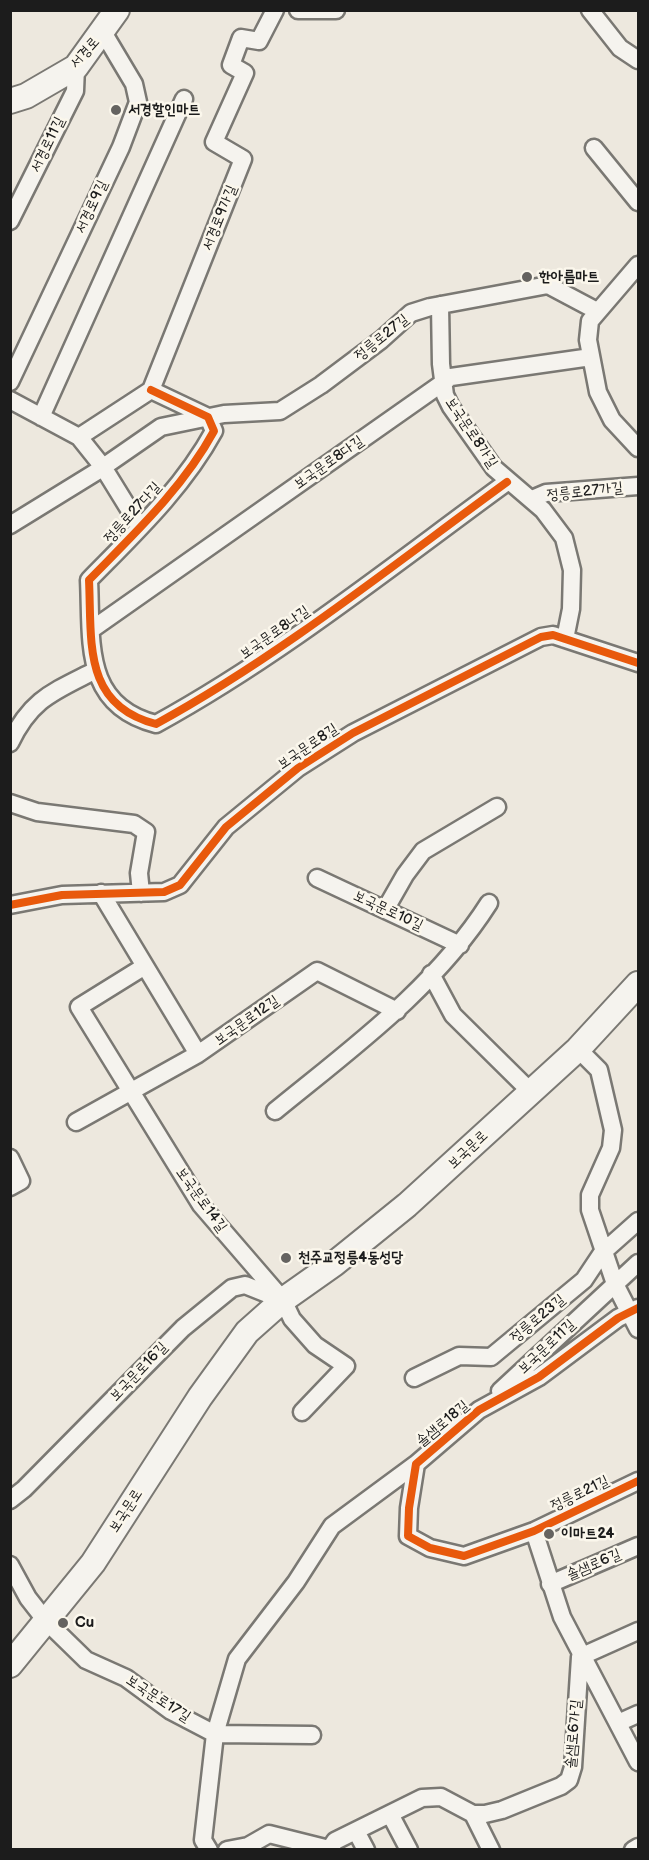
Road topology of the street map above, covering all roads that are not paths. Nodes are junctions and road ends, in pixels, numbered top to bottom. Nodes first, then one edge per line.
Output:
1 (117, 10) edge
2 (275, 10) edge
3 (297, 10) edge
4 (336, 10) edge
5 (590, 10) edge
6 (103, 32) junction
7 (639, 60) edge
8 (76, 66) junction
9 (184, 99) dead end
10 (10, 101) edge
11 (594, 148) dead end
12 (639, 202) edge
13 (10, 221) edge
14 (639, 265) edge
15 (440, 305) junction
16 (597, 311) junction
17 (591, 357) junction
18 (10, 382) edge
19 (443, 383) junction
20 (150, 390) junction
21 (10, 400) edge
22 (41, 417) junction
23 (208, 417) junction
24 (79, 437) junction
25 (639, 448) edge
26 (103, 467) junction
27 (507, 482) junction
28 (639, 486) edge
29 (532, 499) junction
30 (10, 525) edge
31 (140, 527) junction
32 (91, 630) junction
33 (565, 639) junction
34 (639, 663) edge
35 (94, 671) junction
36 (10, 743) edge
37 (10, 803) edge
38 (497, 807) dead end
39 (316, 878) dead end
40 (101, 893) junction
41 (141, 893) junction
42 (489, 903) dead end
43 (10, 904) edge
44 (385, 910) junction
45 (460, 945) junction
46 (145, 966) junction
47 (431, 974) junction
48 (639, 984) edge
49 (397, 1011) junction
50 (578, 1049) junction
51 (198, 1054) junction
52 (130, 1092) junction
53 (531, 1092) junction
54 (275, 1111) dead end
55 (76, 1122) dead end
56 (10, 1158) edge
57 (10, 1187) edge
58 (639, 1221) edge
59 (602, 1253) junction
60 (639, 1263) edge
61 (615, 1284) junction
62 (283, 1300) junction
63 (634, 1309) edge
64 (639, 1329) edge
65 (414, 1378) dead end
66 (479, 1410) junction
67 (302, 1412) dead end
68 (416, 1464) junction
69 (639, 1480) edge
70 (10, 1500) edge
71 (534, 1531) junction
72 (639, 1546) edge
73 (10, 1564) edge
74 (550, 1584) junction
75 (46, 1621) junction
76 (639, 1631) edge
77 (580, 1657) junction
78 (10, 1665) edge
79 (639, 1714) edge
80 (618, 1723) junction
81 (213, 1732) junction
82 (312, 1735) dead end
83 (639, 1762) edge
84 (390, 1814) junction
85 (473, 1814) junction
86 (356, 1831) junction
87 (639, 1847) edge
88 (208, 1850) edge
89 (227, 1850) edge
90 (329, 1850) edge
91 (366, 1850) edge
92 (409, 1850) edge
93 (491, 1850) edge
94 (633, 1850) edge

1 - 6 main road, 서경로
2 - 20 street, 서경로9가길
3 - 4 street
5 - 7 street
6 - 8 main road, 서경로
6 - 18 street, 서경로9길
8 - 10 main road, 서경로
8 - 13 street, 서경로11길
9 - 22 street
11 - 12 street
14 - 16 street
15 - 16 street, 정릉로27길
15 - 19 street, 보국문로8가길
15 - 23 street, 정릉로27길
16 - 17 street
17 - 19 street, 보국문로8다길
17 - 25 street
19 - 27 street, 보국문로8가길
19 - 32 street, 보국문로8다길
20 - 23 street, 정릉로27길
20 - 24 street
21 - 22 street
22 - 24 street
23 - 26 street, 정릉로27길
23 - 31 street, 정릉로27다길
24 - 26 street
26 - 30 street, 정릉로27길
26 - 31 street
27 - 29 street, 보국문로8가길
27 - 35 street, 보국문로8나길
28 - 29 street, 정릉로27가길
29 - 33 street, 보국문로8가길
31 - 32 street, 정릉로27다길
32 - 35 street, 보국문로8나길
33 - 34 street, 보국문로8길
33 - 41 street, 보국문로8길
35 - 36 street
37 - 41 street
38 - 44 street
39 - 44 street, 보국문로10길
40 - 41 street, 보국문로8길
40 - 43 street, 보국문로8길
40 - 46 street, 보국문로12길
42 - 45 street
44 - 45 street, 보국문로10길
45 - 47 street
46 - 51 street, 보국문로12길
46 - 52 street, 보국문로14길
47 - 49 street
47 - 53 street
48 - 50 main road, 보국문로
49 - 51 street, 보국문로12길
49 - 54 street
50 - 53 main road, 보국문로
50 - 59 street
51 - 52 street
52 - 55 street
52 - 62 street, 보국문로14길
53 - 62 main road, 보국문로
56 - 57 street
58 - 59 street, 정릉로23길
59 - 61 street
59 - 65 street, 정릉로23길
60 - 61 street
61 - 63 street
61 - 66 street, 보국문로11길
62 - 67 street
62 - 70 street, 보국문로16길
62 - 75 main road, 보국문로
63 - 64 street
63 - 66 street, 솔샘로18길
66 - 68 street, 솔샘로18길
68 - 71 street, 솔샘로18길
68 - 81 street, 솔샘로18길
69 - 71 street, 정릉로21길
71 - 74 street, 솔샘로6길
72 - 74 street, 솔샘로6길
73 - 75 street, 보국문로17길
74 - 77 street, 솔샘로6길
75 - 78 main road, 보국문로
75 - 81 street, 보국문로17길
76 - 77 street
77 - 80 street, 솔샘로6길
77 - 85 street, 솔샘로6가길
79 - 80 street
80 - 83 street, 솔샘로6길
81 - 82 street, 보국문로17길
81 - 88 street
84 - 85 street
84 - 86 street
84 - 92 street
85 - 93 street
86 - 90 street
86 - 91 street
87 - 94 street
89 - 90 street

